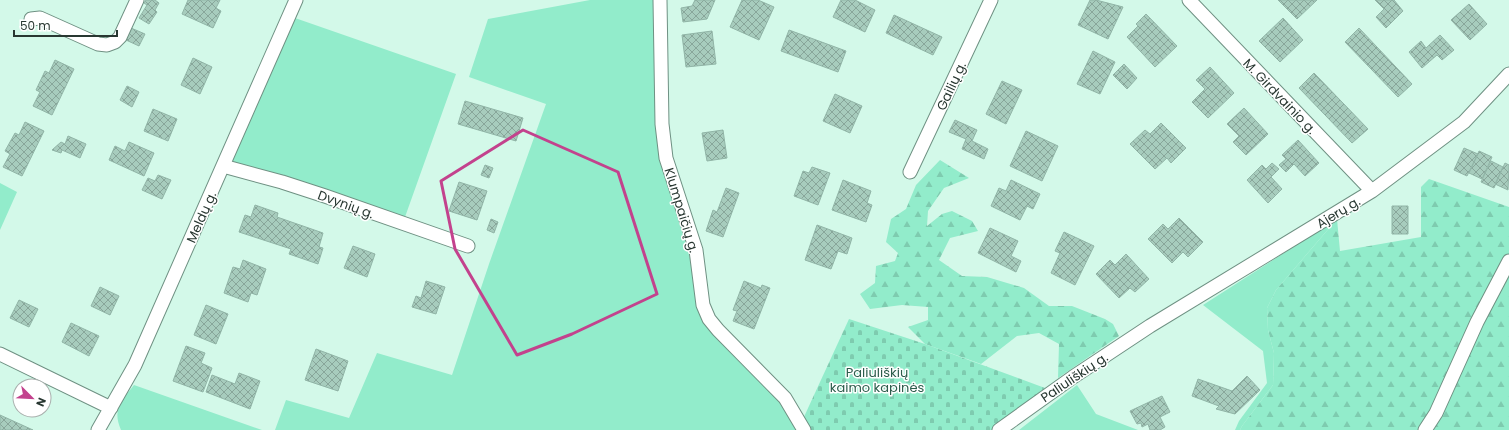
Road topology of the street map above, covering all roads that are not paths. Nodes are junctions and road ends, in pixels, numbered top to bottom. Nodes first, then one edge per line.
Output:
1 (137, 0) edge
2 (296, 0) edge
3 (660, 0) edge
4 (991, 0) edge
5 (1189, 0) edge
6 (31, 20) dead end
7 (1509, 74) edge
8 (223, 166) junction
9 (910, 172) dead end
10 (1372, 191) junction
11 (468, 246) dead end
12 (1509, 261) edge
13 (1150, 326) joint
14 (0, 354) edge
15 (111, 408) junction
16 (102, 428) edge
17 (804, 430) edge
18 (999, 430) edge
19 (1425, 430) edge

1 - 6 street
2 - 8 street, Meldų g.
3 - 17 street, Klumpaičių g.
4 - 9 street, Gailių g.
5 - 10 street, M. Girdvainio g.
7 - 10 street, Ajerų g.
8 - 11 street, Dvynių g.
8 - 15 street, Meldų g.
10 - 13 street, Ajerų g.
12 - 19 street
13 - 18 street, Paliuliškių g.
14 - 15 street
15 - 16 street, Meldų g.

